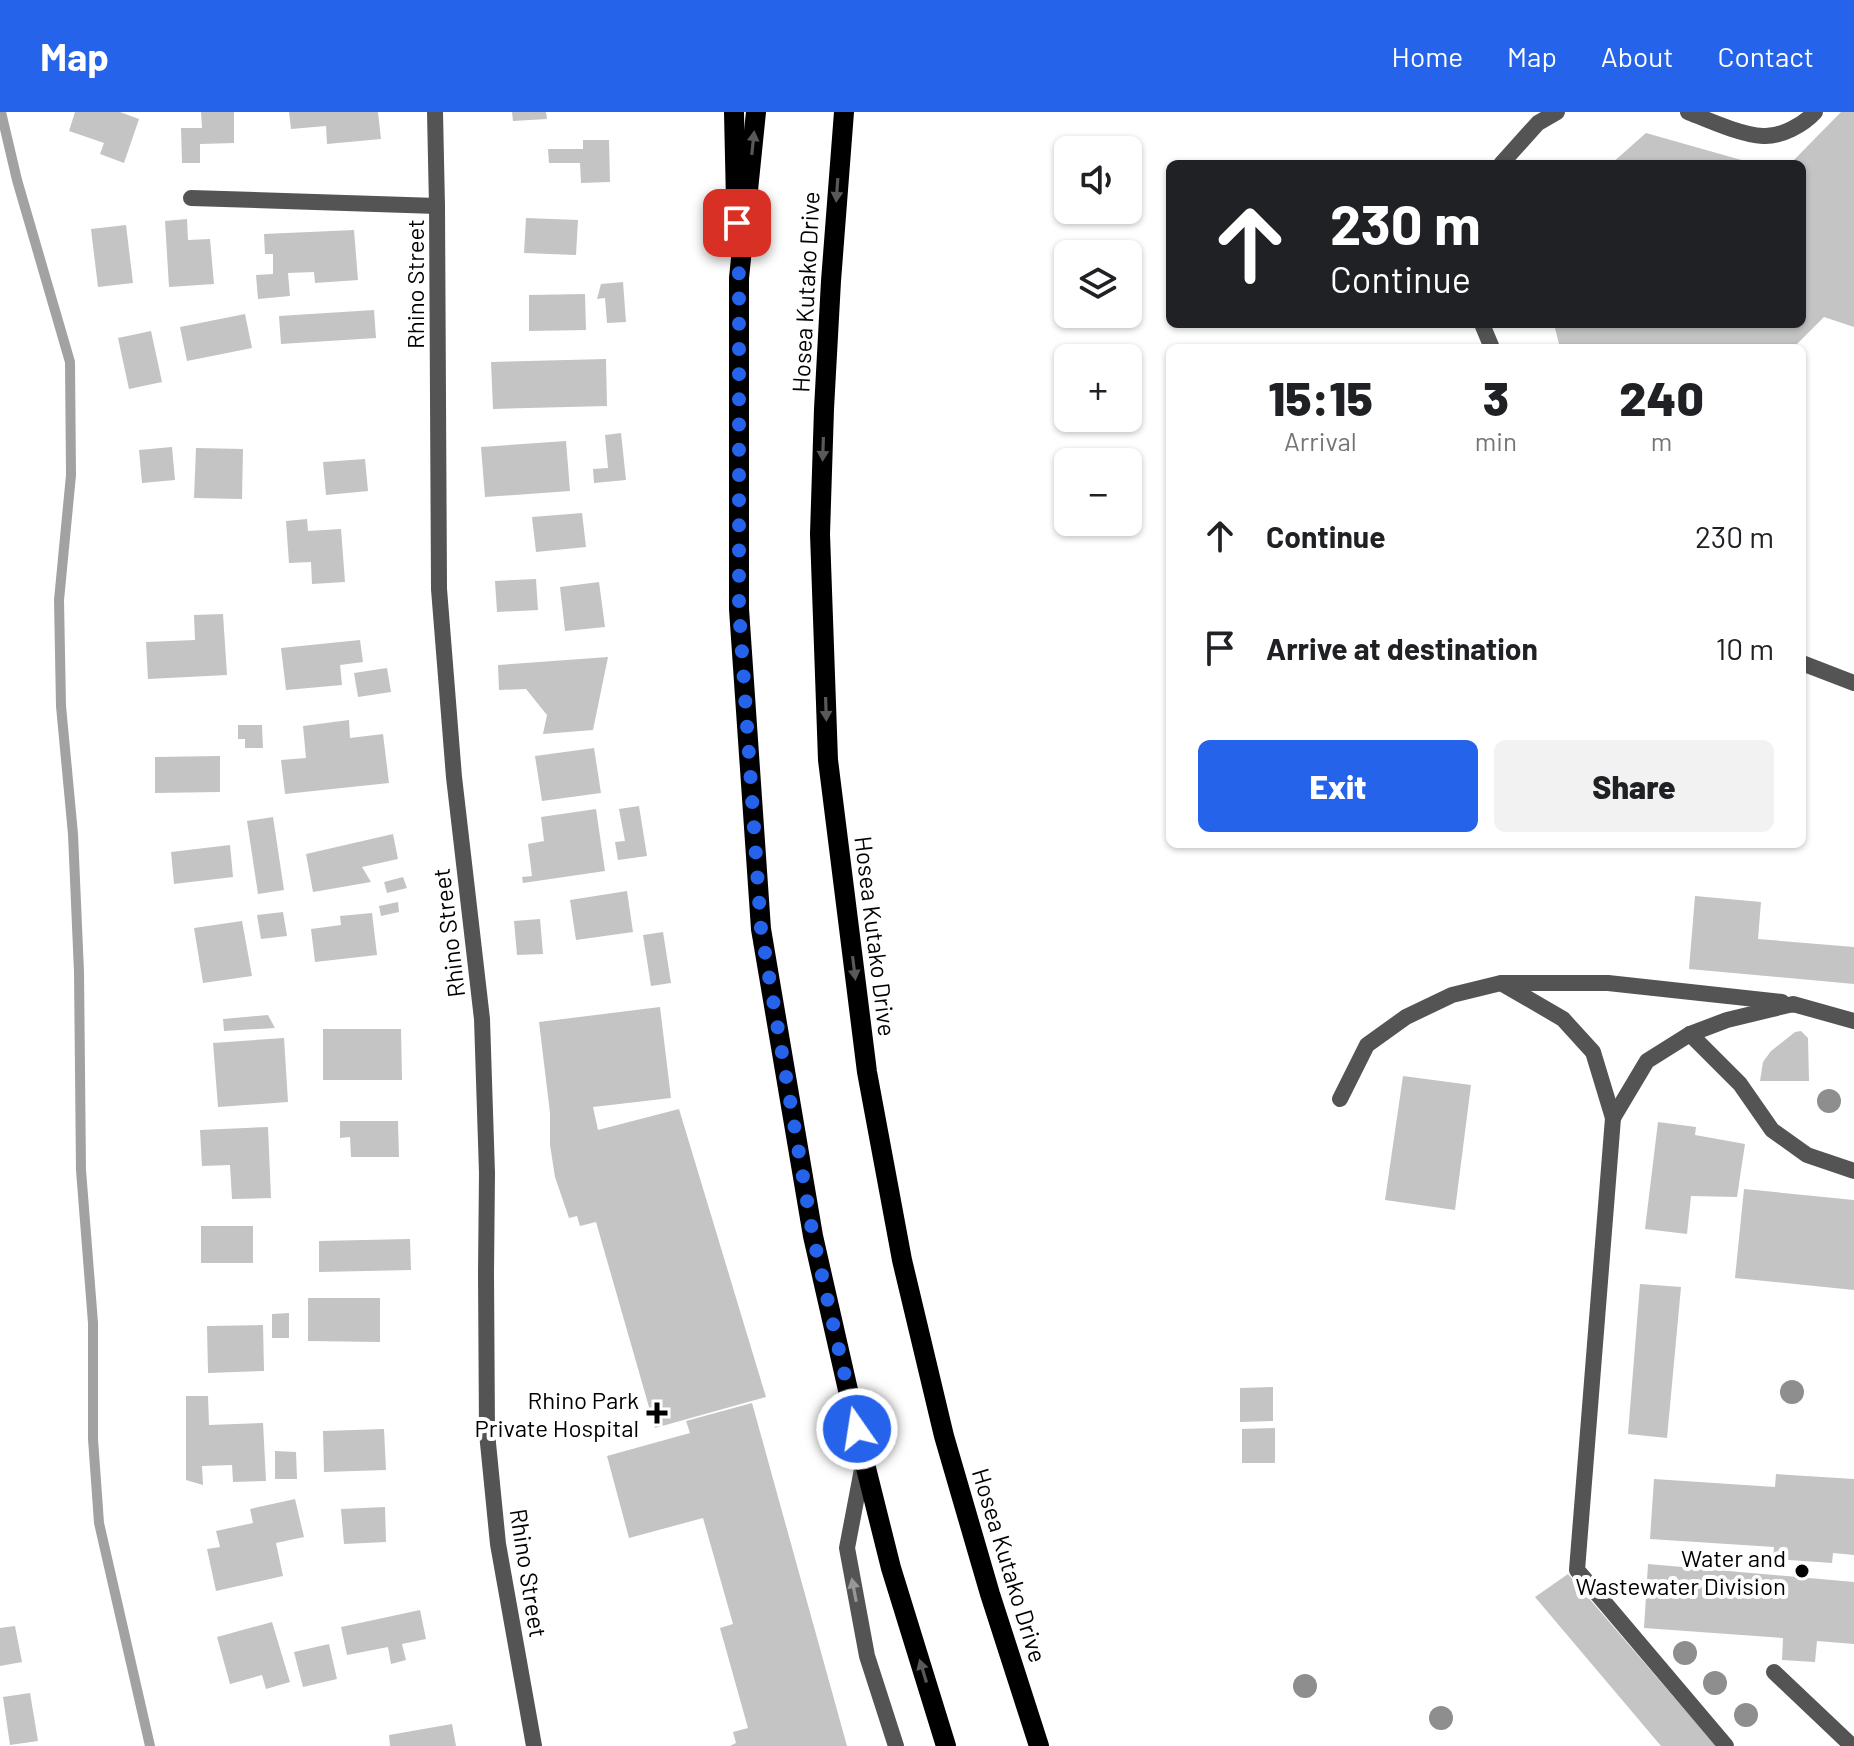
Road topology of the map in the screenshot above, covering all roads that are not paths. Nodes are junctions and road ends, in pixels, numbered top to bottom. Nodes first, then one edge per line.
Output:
1 (435, 112) edge
2 (734, 112) edge
3 (756, 112) edge
4 (844, 112) edge
5 (1557, 112) edge
6 (1688, 112) edge
7 (1815, 112) edge
8 (1505, 160) edge
9 (191, 198) dead end
10 (437, 206) junction
11 (739, 278) junction
12 (1806, 665) edge
13 (1854, 683) edge
14 (1501, 983) junction
15 (1793, 1004) junction
16 (1854, 1021) edge
17 (1690, 1034) junction
18 (1340, 1099) dead end
19 (1613, 1118) junction
20 (1854, 1171) edge
21 (864, 1459) junction
22 (1774, 1672) dead end
23 (534, 1746) edge
24 (896, 1746) edge
25 (946, 1746) edge
26 (1039, 1746) edge
27 (1726, 1746) edge
28 (1852, 1746) edge

1 - 10 street, Rhino Street
2 - 11 main road
11 -> 3 main road
4 -> 26 main road, Hosea Kutako Drive
5 - 8 street
6 - 7 street
9 - 10 street
10 - 23 street, Rhino Street
11 - 21 main road
12 - 13 street
14 - 15 street
14 - 18 street
14 - 19 street
15 - 16 street
15 - 17 street
17 - 19 street
17 - 20 street
19 - 27 street
24 -> 21 street
25 -> 21 main road
22 - 28 street

